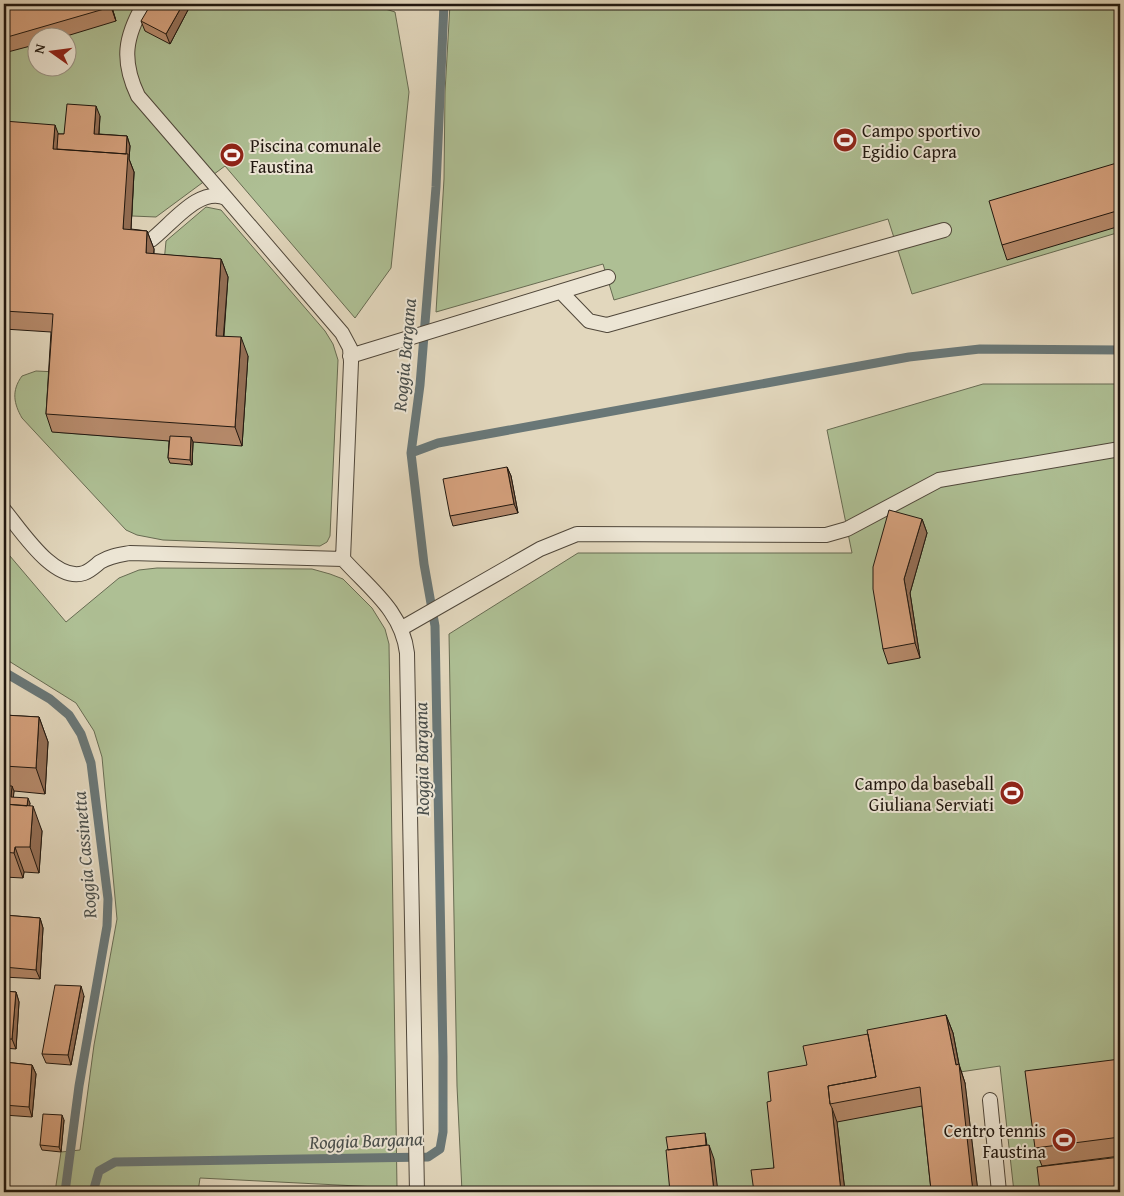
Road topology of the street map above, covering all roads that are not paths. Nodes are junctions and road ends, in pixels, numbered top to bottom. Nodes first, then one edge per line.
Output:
1 (144, 4) edge
2 (226, 198) junction
3 (944, 230) dead end
4 (151, 240) dead end
5 (608, 278) dead end
6 (560, 292) junction
7 (350, 356) junction
8 (1120, 449) edge
9 (4, 510) edge
10 (343, 559) junction
11 (402, 628) junction
12 (990, 1100) dead end
13 (417, 1192) edge
14 (999, 1192) edge

1 - 2 lane
2 - 4 lane
2 - 7 lane
3 - 6 lane
5 - 6 lane
6 - 7 lane
7 - 10 lane
8 - 11 lane
9 - 10 lane
10 - 11 lane
11 - 13 lane
12 - 14 lane

